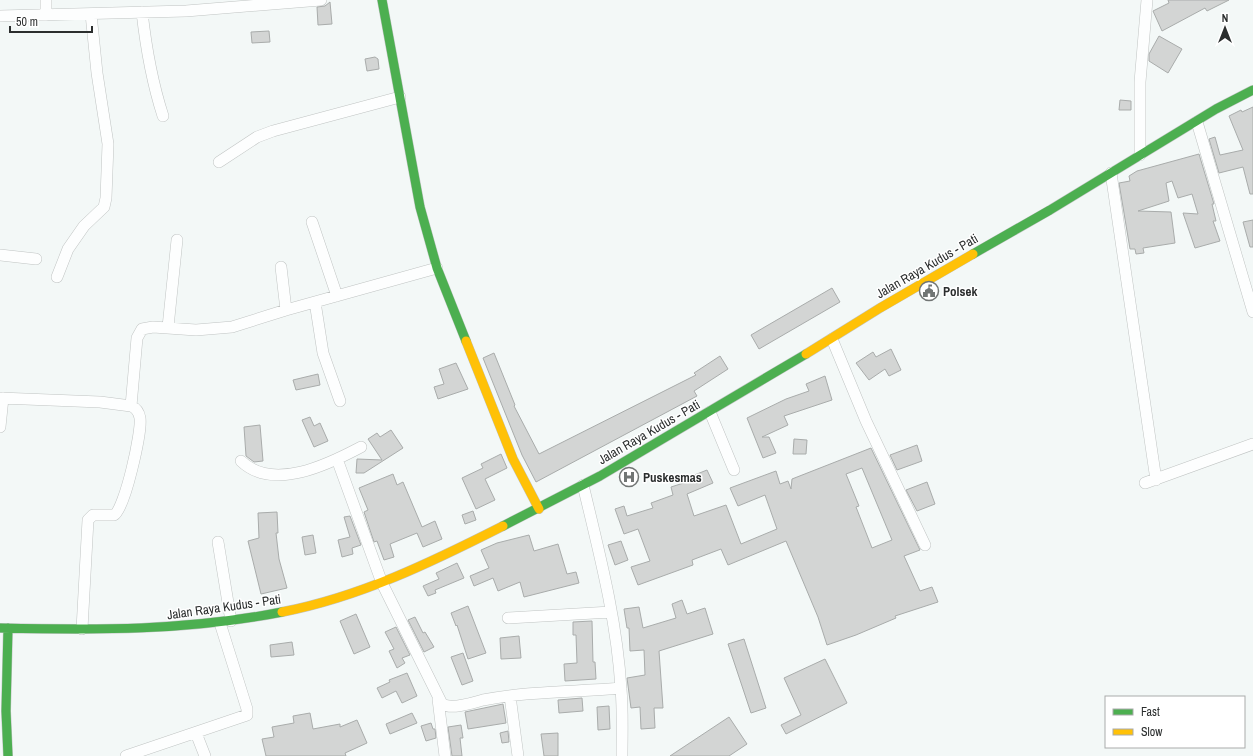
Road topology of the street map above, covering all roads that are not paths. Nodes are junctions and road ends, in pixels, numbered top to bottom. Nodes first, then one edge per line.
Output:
1 (46, 0) edge
2 (321, 0) edge
3 (382, 0) edge
4 (1147, 0) edge
5 (142, 12) junction
6 (91, 14) junction
7 (46, 15) junction
8 (0, 16) edge
9 (1253, 90) edge
10 (400, 97) junction
11 (163, 116) dead end
12 (1197, 122) junction
13 (1140, 155) junction
14 (219, 162) dead end
15 (1110, 173) junction
16 (312, 222) dead end
17 (177, 240) dead end
18 (0, 255) edge
19 (36, 259) dead end
20 (281, 266) dead end
21 (437, 268) junction
22 (57, 277) dead end
23 (337, 296) junction
24 (315, 302) junction
25 (286, 310) junction
26 (1253, 312) edge
27 (168, 327) junction
28 (832, 338) junction
29 (2, 398) edge
30 (340, 400) dead end
31 (131, 406) junction
32 (710, 412) junction
33 (0, 427) edge
34 (1253, 444) edge
35 (361, 447) dead end
36 (337, 460) junction
37 (242, 461) dead end
38 (734, 470) dead end
39 (1156, 480) junction
40 (1145, 483) dead end
41 (583, 485) junction
42 (539, 509) junction
43 (218, 542) dead end
44 (925, 545) dead end
45 (382, 583) junction
46 (611, 612) junction
47 (508, 618) dead end
48 (225, 622) junction
49 (4, 628) edge
50 (82, 629) junction
51 (621, 688) junction
52 (510, 696) junction
53 (438, 699) junction
54 (196, 733) junction
55 (8, 756) edge
56 (126, 756) edge
57 (205, 756) edge
58 (446, 756) edge
59 (518, 756) edge
60 (622, 756) edge

1 - 7 street
2 - 5 street
3 - 10 main road
4 - 13 street
5 - 6 street
5 - 11 street
6 - 7 street
6 - 22 street
7 - 8 street
9 - 12 main road, Jalan Raya Kudus - Pati
10 - 14 street
10 - 21 main road
12 - 13 main road, Jalan Raya Kudus - Pati
12 - 26 street
13 - 15 main road, Jalan Raya Kudus - Pati
15 - 28 main road, Jalan Raya Kudus - Pati
15 - 39 street
16 - 23 street
17 - 27 street
18 - 19 street
20 - 25 street
21 - 23 street
21 - 42 main road
23 - 24 street
24 - 25 street
24 - 30 street
25 - 27 street
27 - 31 street
28 - 32 main road, Jalan Raya Kudus - Pati
28 - 44 street
29 - 31 street
29 - 33 street
31 - 50 street
32 - 38 street
32 - 41 main road, Jalan Raya Kudus - Pati
34 - 39 street
35 - 36 street
36 - 37 street
36 - 45 street
39 - 40 street
41 - 42 main road, Jalan Raya Kudus - Pati
41 - 46 street
42 - 45 main road, Jalan Raya Kudus - Pati
43 - 48 street
45 - 48 main road, Jalan Raya Kudus - Pati
45 - 53 street
46 - 47 street
46 - 51 street
48 - 50 main road, Jalan Raya Kudus - Pati
48 - 54 street
49 - 50 main road, Jalan Raya Kudus - Pati
49 - 55 main road
51 - 52 street
51 - 60 street
52 - 53 street
52 - 59 street
53 - 58 street
54 - 56 street
54 - 57 street

